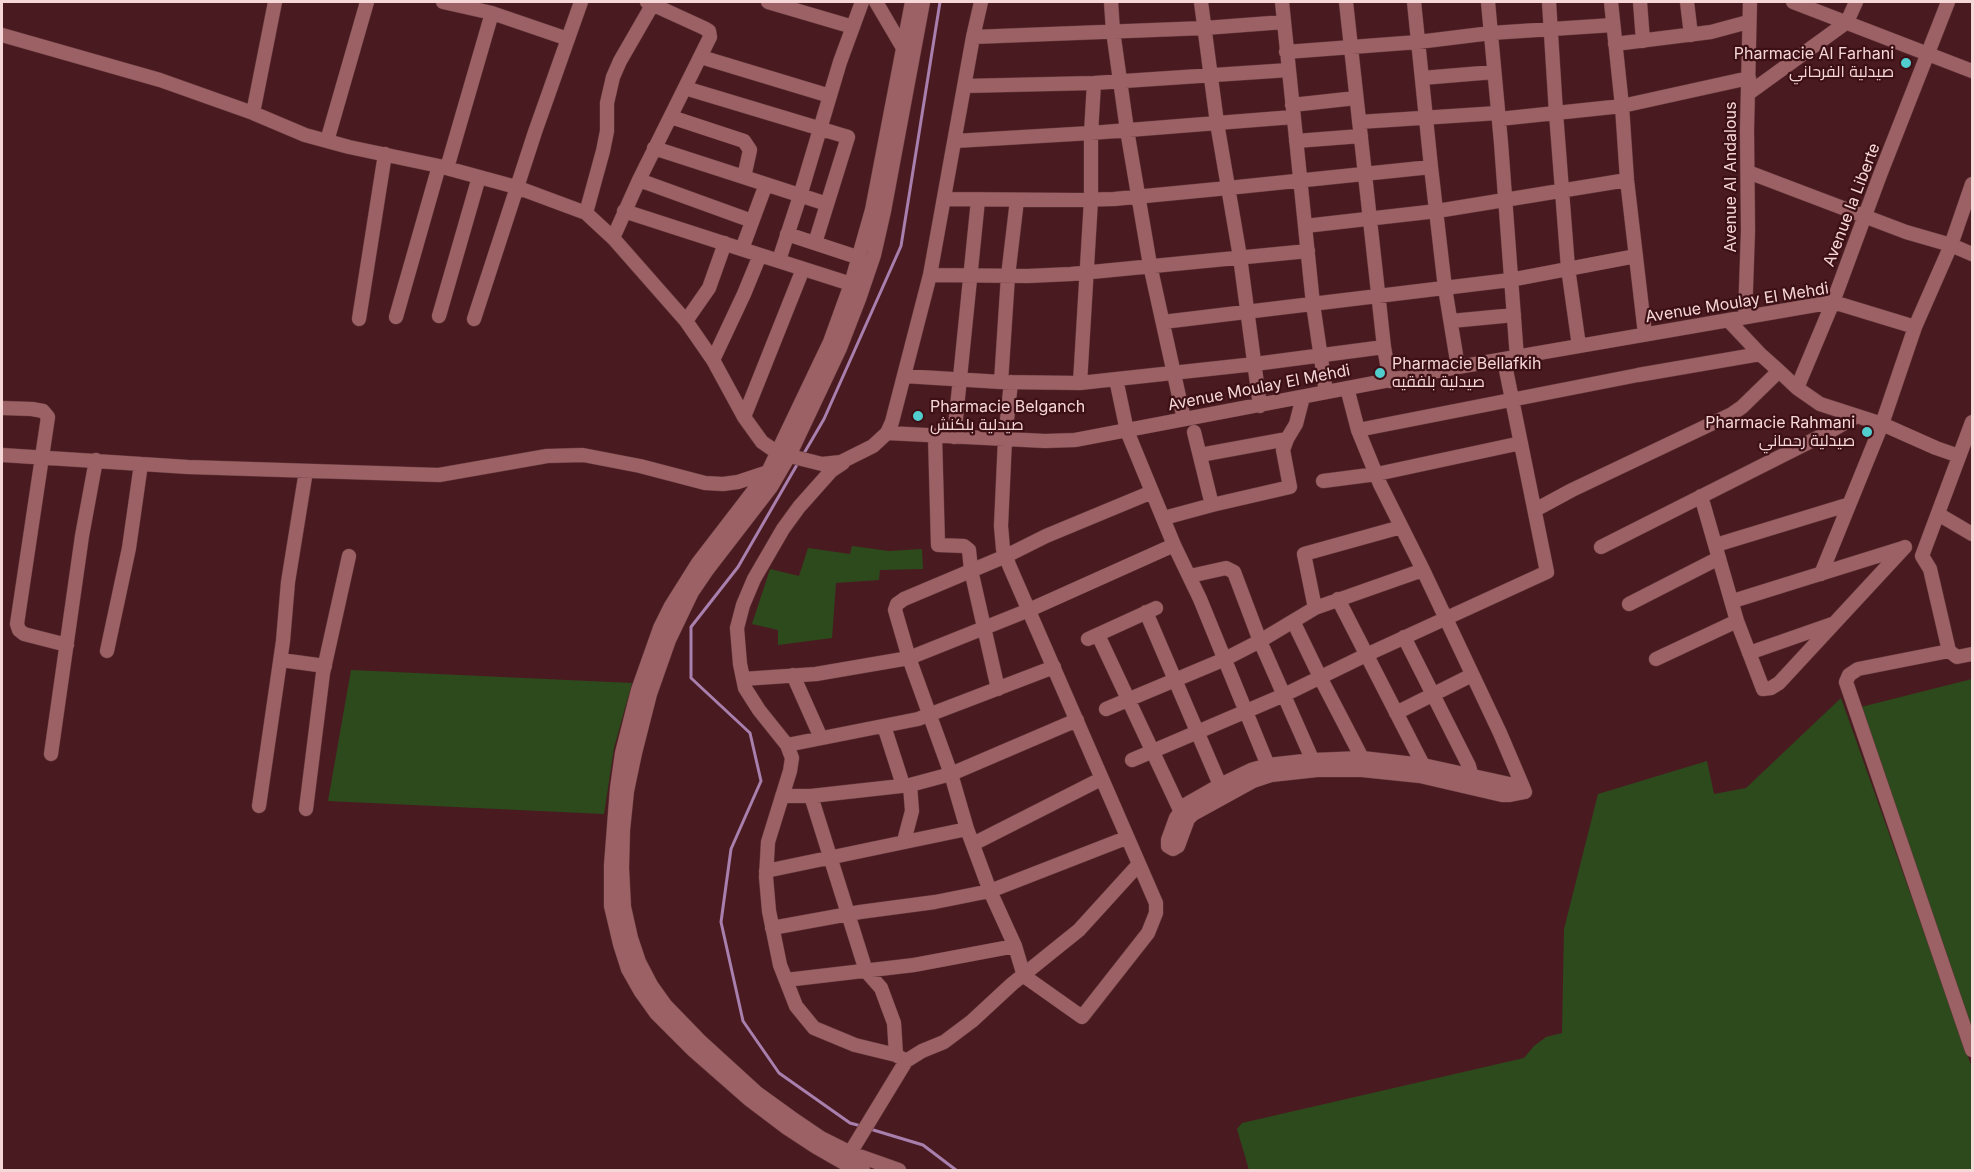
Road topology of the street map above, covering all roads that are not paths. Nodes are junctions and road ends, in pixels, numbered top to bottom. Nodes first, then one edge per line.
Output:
1 (276, 2) edge
2 (366, 2) edge
3 (443, 2) edge
4 (581, 2) edge
5 (651, 2) edge
6 (768, 2) edge
7 (862, 2) edge
8 (876, 2) edge
9 (912, 2) edge
10 (923, 2) edge
11 (981, 2) edge
12 (1111, 2) edge
13 (1201, 2) edge
14 (1282, 2) edge
15 (1346, 2) edge
16 (1414, 2) edge
17 (1488, 2) edge
18 (1550, 2) edge
19 (1611, 2) edge
20 (1640, 2) edge
21 (1687, 2) edge
22 (1750, 2) edge
23 (1793, 2) edge
24 (1856, 2) edge
25 (1948, 2) edge
26 (492, 13) junction
27 (1284, 22) junction
28 (1748, 22) junction
29 (1847, 22) junction
30 (1613, 25) junction
31 (853, 27) junction
32 (1205, 28) junction
33 (1551, 28) junction
34 (1113, 31) junction
35 (1491, 33) junction
36 (2, 35) edge
37 (1691, 35) junction
38 (973, 37) junction
39 (568, 39) junction
40 (1643, 41) junction
41 (1418, 42) junction
42 (1615, 44) junction
43 (1351, 47) junction
44 (903, 48) junction
45 (1286, 52) junction
46 (1928, 53) junction
47 (701, 57) junction
48 (1289, 70) junction
49 (1972, 71) edge
50 (1494, 72) junction
51 (1210, 75) junction
52 (1422, 78) junction
53 (1749, 78) junction
54 (1120, 81) junction
55 (1094, 82) junction
56 (964, 86) junction
57 (685, 88) junction
58 (1749, 93) junction
59 (830, 96) junction
60 (1356, 98) junction
61 (1622, 106) junction
62 (1293, 111) junction
63 (254, 113) junction
64 (1556, 113) junction
65 (1499, 116) junction
66 (671, 117) junction
67 (1425, 118) junction
68 (1217, 123) junction
69 (1360, 129) junction
70 (820, 130) junction
71 (1127, 130) junction
72 (1091, 133) junction
73 (327, 141) junction
74 (955, 141) junction
75 (1296, 141) junction
76 (654, 148) junction
77 (385, 154) junction
78 (1431, 166) junction
79 (443, 167) junction
80 (1748, 172) junction
81 (1365, 174) junction
82 (480, 177) junction
83 (744, 177) junction
84 (639, 180) junction
85 (1627, 180) junction
86 (1300, 181) junction
87 (766, 184) junction
88 (1972, 184) edge
89 (516, 187) junction
90 (1228, 188) junction
91 (1562, 191) junction
92 (800, 196) junction
93 (1139, 196) junction
94 (945, 199) junction
95 (1505, 199) junction
96 (978, 200) junction
97 (1017, 200) junction
98 (1091, 200) junction
99 (827, 204) junction
100 (624, 211) junction
101 (1437, 211) junction
102 (586, 213) junction
103 (1865, 215) junction
104 (1371, 218) junction
105 (753, 220) junction
106 (1305, 226) junction
107 (787, 234) junction
108 (613, 238) junction
109 (725, 243) junction
110 (815, 243) junction
111 (1951, 245) junction
112 (742, 249) junction
113 (1308, 251) junction
114 (760, 255) junction
115 (1972, 255) edge
116 (1636, 256) junction
117 (1240, 257) junction
118 (860, 258) junction
119 (779, 260) junction
120 (1150, 265) junction
121 (1568, 268) junction
122 (803, 269) junction
123 (1086, 272) junction
124 (930, 275) junction
125 (969, 276) junction
126 (1008, 276) junction
127 (1510, 280) junction
128 (851, 284) junction
129 (1445, 288) junction
130 (1379, 297) junction
131 (1833, 302) junction
132 (1313, 304) junction
133 (1247, 311) junction
134 (1514, 315) junction
135 (439, 316) dead end
136 (396, 317) dead end
137 (1745, 317) junction
138 (359, 319) dead end
139 (474, 319) dead end
140 (1728, 320) junction
141 (686, 321) junction
142 (1451, 321) junction
143 (1163, 322) junction
144 (1915, 327) junction
145 (1645, 334) junction
146 (1579, 346) junction
147 (1384, 347) junction
148 (1760, 354) junction
149 (1320, 355) junction
150 (1510, 359) junction
151 (713, 360) junction
152 (1255, 364) junction
153 (1458, 368) junction
154 (1173, 372) junction
155 (1779, 372) junction
156 (904, 376) junction
157 (959, 379) junction
158 (1116, 379) junction
159 (1390, 381) junction
160 (1006, 382) junction
161 (1080, 383) junction
162 (1347, 388) junction
163 (1797, 388) junction
164 (1326, 392) junction
165 (1303, 397) junction
166 (1511, 400) junction
167 (1260, 406) junction
168 (2, 408) edge
169 (1857, 416) junction
170 (744, 417) junction
171 (1184, 419) junction
172 (1972, 422) edge
173 (1882, 424) junction
174 (1127, 430) junction
175 (1358, 430) junction
176 (1194, 432) dead end
177 (887, 433) junction
178 (935, 436) junction
179 (954, 437) junction
180 (1005, 439) junction
181 (1287, 439) junction
182 (1521, 443) junction
183 (2, 455) edge
184 (1200, 455) junction
185 (788, 456) junction
186 (1959, 456) junction
187 (44, 457) junction
188 (849, 458) junction
189 (96, 460) junction
190 (141, 464) junction
191 (306, 471) junction
192 (775, 471) junction
193 (1377, 474) junction
194 (1323, 481) dead end
195 (1152, 492) junction
196 (1701, 496) junction
197 (1212, 505) junction
198 (1847, 505) junction
199 (1534, 510) junction
200 (1938, 514) junction
201 (1164, 518) junction
202 (1401, 527) junction
203 (1972, 534) edge
204 (1174, 544) junction
205 (1926, 544) junction
206 (1601, 547) dead end
207 (1905, 547) junction
208 (1717, 552) junction
209 (349, 556) dead end
210 (1005, 556) junction
211 (971, 570) junction
212 (1423, 570) junction
213 (1821, 574) junction
214 (1190, 576) junction
215 (1338, 599) junction
216 (1733, 601) junction
217 (1629, 604) dead end
218 (1316, 608) junction
219 (1029, 610) junction
220 (1446, 619) junction
221 (1293, 621) junction
222 (1737, 621) junction
223 (1834, 623) junction
224 (983, 628) junction
225 (1404, 637) junction
226 (1260, 641) junction
227 (67, 645) junction
228 (107, 651) dead end
229 (1949, 651) junction
230 (1749, 653) junction
231 (1972, 654) edge
232 (1366, 655) junction
233 (909, 658) junction
234 (1225, 659) junction
235 (1656, 659) dead end
236 (281, 660) junction
237 (325, 666) junction
238 (1054, 667) junction
239 (793, 675) junction
240 (1472, 675) junction
241 (1320, 677) junction
242 (743, 679) junction
243 (1174, 680) junction
244 (998, 689) junction
245 (1284, 695) junction
246 (1433, 695) junction
247 (1128, 701) junction
248 (1106, 709) dead end
249 (1245, 712) junction
250 (1396, 713) junction
251 (929, 716) junction
252 (1077, 720) junction
253 (884, 726) junction
254 (1198, 732) junction
255 (821, 738) junction
256 (787, 745) junction
257 (1153, 751) junction
258 (51, 754) dead end
259 (1362, 758) junction
260 (1132, 760) dead end
261 (1315, 765) junction
262 (1423, 765) junction
263 (1270, 770) junction
264 (951, 774) junction
265 (1101, 779) junction
266 (1474, 783) junction
267 (907, 785) junction
268 (1220, 785) junction
269 (782, 796) junction
270 (811, 796) junction
271 (259, 806) dead end
272 (306, 809) dead end
273 (1180, 810) junction
274 (967, 829) junction
275 (1126, 838) junction
276 (904, 841) junction
277 (973, 844) junction
278 (831, 856) junction
279 (1139, 864) junction
280 (766, 871) junction
281 (990, 891) junction
282 (848, 914) junction
283 (772, 928) junction
284 (1015, 946) junction
285 (866, 971) junction
286 (1024, 976) junction
287 (786, 980) junction
288 (1972, 1050) edge
289 (901, 1058) junction
290 (845, 1162) edge
291 (863, 1170) edge
292 (899, 1170) edge

1 - 63 street
2 - 73 street
3 - 26 street
4 - 39 street
5 - 47 street
5 - 102 street
6 - 31 street
7 - 31 street
8 - 44 street
9 - 44 street
10 - 185 street
11 - 38 street
12 - 34 street
13 - 32 street
14 - 27 street
15 - 43 street
16 - 41 street
17 - 35 street
18 - 33 street
19 - 30 street
20 - 40 street
21 - 37 street
22 - 28 street, Avenue Al Andalous
23 - 29 street
24 - 29 street
25 - 46 street, Avenue la Liberte
26 - 39 street
26 - 79 street
27 - 32 street
27 - 45 street
28 - 37 street
28 - 53 street, Avenue Al Andalous
29 - 46 street
29 - 58 street
30 - 33 street
30 - 42 street
31 - 59 street
32 - 34 street
32 - 51 street
33 - 35 street
33 - 64 street
34 - 38 street
34 - 54 street
35 - 41 street
35 - 50 street
36 - 63 street
37 - 40 street
38 - 56 street
39 - 89 street
40 - 42 street
41 - 43 street
41 - 52 street
42 - 61 street
43 - 45 street
43 - 60 street
44 - 118 street
45 - 48 street
46 - 49 street
46 - 103 street, Avenue la Liberte
47 - 57 street
47 - 59 street
48 - 51 street
48 - 62 street
50 - 52 street
50 - 65 street
51 - 54 street
51 - 68 street
52 - 67 street
53 - 58 street, Avenue Al Andalous
53 - 61 street
54 - 55 street
54 - 71 street
55 - 56 street
55 - 72 street
56 - 74 street
57 - 66 street
57 - 70 street
58 - 80 street, Avenue Al Andalous
59 - 70 street
60 - 62 street
60 - 69 street
61 - 64 street
61 - 85 street
62 - 68 street
62 - 75 street
63 - 73 street
64 - 65 street
64 - 91 street
65 - 67 street
65 - 95 street
66 - 76 street
66 - 83 street
67 - 69 street
67 - 78 street
68 - 71 street
68 - 90 street
69 - 75 street
69 - 81 street
70 - 92 street
70 - 99 street
71 - 72 street
71 - 93 street
72 - 74 street
72 - 98 street
73 - 77 street
74 - 94 street
75 - 86 street
76 - 83 street
76 - 84 street
77 - 79 street
77 - 138 street
78 - 81 street
78 - 101 street
79 - 82 street
79 - 136 street
80 - 103 street
80 - 137 street, Avenue Al Andalous
81 - 86 street
81 - 104 street
82 - 89 street
82 - 135 street
83 - 87 street
84 - 100 street
84 - 105 street
85 - 91 street
85 - 116 street
86 - 90 street
86 - 106 street
87 - 92 street
87 - 105 street
88 - 111 street
89 - 102 street
89 - 139 street
90 - 93 street
90 - 117 street
91 - 95 street
91 - 121 street
92 - 99 street
92 - 107 street
93 - 98 street
93 - 120 street
94 - 96 street
94 - 124 street
95 - 101 street
95 - 127 street
96 - 97 street
96 - 125 street
97 - 98 street
97 - 126 street
98 - 123 street
99 - 110 street
100 - 108 street
100 - 109 street
101 - 104 street
101 - 129 street
102 - 108 street
103 - 111 street
103 - 131 street, Avenue la Liberte
104 - 106 street
104 - 130 street
105 - 112 street
106 - 113 street
107 - 110 street
107 - 119 street
108 - 141 street
109 - 112 street
109 - 141 street
110 - 118 street
111 - 115 street
111 - 144 street
112 - 114 street
113 - 117 street
113 - 132 street
114 - 119 street
114 - 151 street
116 - 121 street
116 - 145 street
117 - 120 street
117 - 133 street
118 - 128 street
119 - 122 street
120 - 123 street
120 - 143 street
121 - 127 street
121 - 146 street
122 - 128 street
122 - 170 street
123 - 126 street
123 - 161 street
124 - 125 street
124 - 156 street
125 - 126 street
125 - 157 street
126 - 160 street
127 - 129 street
127 - 134 street
128 - 185 street
129 - 130 street
129 - 142 street
130 - 132 street
130 - 147 street
131 - 137 street, Avenue Moulay El Mehdi
131 - 144 street, Avenue Moulay El Mehdi
131 - 163 street, Avenue la Liberte
132 - 133 street
132 - 149 street
133 - 143 street
133 - 152 street
134 - 142 street
134 - 150 street
137 - 140 street, Avenue Moulay El Mehdi
140 - 145 street, Avenue Moulay El Mehdi
140 - 148 street
141 - 151 street
142 - 153 street
143 - 154 street
144 - 173 street
145 - 146 street, Avenue Moulay El Mehdi
146 - 150 street, Avenue Moulay El Mehdi
147 - 149 street
147 - 159 street
148 - 155 street
148 - 166 street
149 - 152 street
149 - 164 street
150 - 153 street, Avenue Moulay El Mehdi
150 - 166 street
151 - 170 street
152 - 154 street
152 - 167 street
153 - 159 street, Avenue Moulay El Mehdi
154 - 158 street
154 - 171 street
155 - 163 street
155 - 199 street
156 - 157 street
156 - 177 street
157 - 160 street
157 - 179 street
158 - 161 street
158 - 174 street
159 - 162 street, Avenue Moulay El Mehdi
160 - 161 street
160 - 180 street
162 - 164 street, Avenue Moulay El Mehdi
162 - 175 street
163 - 169 street
164 - 165 street, Avenue Moulay El Mehdi
165 - 167 street, Avenue Moulay El Mehdi
165 - 181 street
166 - 175 street
166 - 182 street
167 - 171 street, Avenue Moulay El Mehdi
168 - 187 street
169 - 173 street
169 - 196 street
170 - 185 street
171 - 174 street, Avenue Moulay El Mehdi
172 - 186 street
173 - 186 street
173 - 198 street
174 - 180 street, Avenue Moulay El Mehdi
174 - 195 street
175 - 193 street
176 - 184 street
177 - 178 street, Avenue Moulay El Mehdi
177 - 188 street
178 - 179 street, Avenue Moulay El Mehdi
178 - 211 street
179 - 180 street, Avenue Moulay El Mehdi
180 - 210 street
181 - 184 street
181 - 197 street
182 - 193 street
182 - 199 street
183 - 187 street
184 - 197 street
185 - 188 street
185 - 192 street
186 - 200 street
187 - 189 street
187 - 227 street
188 - 242 street
189 - 190 street
189 - 227 street
190 - 191 street
190 - 228 street
191 - 192 street
191 - 236 street
192 - 290 street
193 - 194 street
193 - 202 street
195 - 201 street
195 - 210 street
196 - 206 street
196 - 208 street
197 - 201 street
198 - 208 street
198 - 213 street
199 - 220 street
200 - 203 street
200 - 205 street
201 - 204 street
202 - 212 street
202 - 218 street
204 - 214 street
204 - 219 street
205 - 207 street
205 - 229 street
207 - 213 street
207 - 223 street
208 - 216 street
208 - 217 street
209 - 237 street
210 - 211 street
210 - 219 street
211 - 224 street
211 - 233 street
212 - 215 street
212 - 220 street
213 - 216 street
214 - 226 street
214 - 234 street
215 - 218 street
215 - 232 street
216 - 222 street
218 - 221 street
219 - 224 street
219 - 238 street
220 - 225 street
220 - 240 street
221 - 226 street
221 - 241 street
222 - 230 street
222 - 235 street
223 - 230 street
223 - 230 street
224 - 233 street
224 - 244 street
225 - 232 street
225 - 246 street
226 - 234 street
226 - 245 street
227 - 258 street
229 - 231 street
229 - 288 street
232 - 241 street
232 - 250 street
233 - 239 street
233 - 251 street
234 - 243 street
234 - 249 street
236 - 237 street
236 - 271 street
237 - 272 street
238 - 244 street
238 - 252 street
239 - 242 street
239 - 255 street
240 - 246 street
240 - 266 street
241 - 245 street
241 - 259 street
242 - 256 street
243 - 247 street
243 - 247 street
243 - 254 street
244 - 251 street
245 - 249 street
245 - 261 street
246 - 250 street
246 - 266 street
247 - 248 street
247 - 257 street
249 - 254 street
249 - 263 street
250 - 262 street
251 - 253 street
251 - 264 street
252 - 264 street
252 - 265 street
253 - 255 street
253 - 267 street
254 - 257 street
254 - 268 street
255 - 256 street
256 - 269 street
257 - 260 street
257 - 273 street
259 - 261 street
259 - 262 street
261 - 263 street
261 - 266 street
262 - 266 street
263 - 268 street
263 - 273 street
264 - 267 street
264 - 274 street
265 - 275 street
265 - 277 street
267 - 270 street
267 - 276 street
268 - 273 street
269 - 270 street
269 - 280 street
270 - 278 street
274 - 276 street
274 - 277 street
275 - 279 street
275 - 281 street
276 - 278 street
277 - 281 street
278 - 280 street
278 - 282 street
279 - 286 street
279 - 286 street
280 - 283 street
281 - 282 street
281 - 284 street
282 - 283 street
282 - 285 street
283 - 287 street
284 - 285 street
284 - 286 street
285 - 287 street
285 - 289 street
286 - 289 street
287 - 289 street
289 - 290 street
290 - 291 street
290 - 292 street

